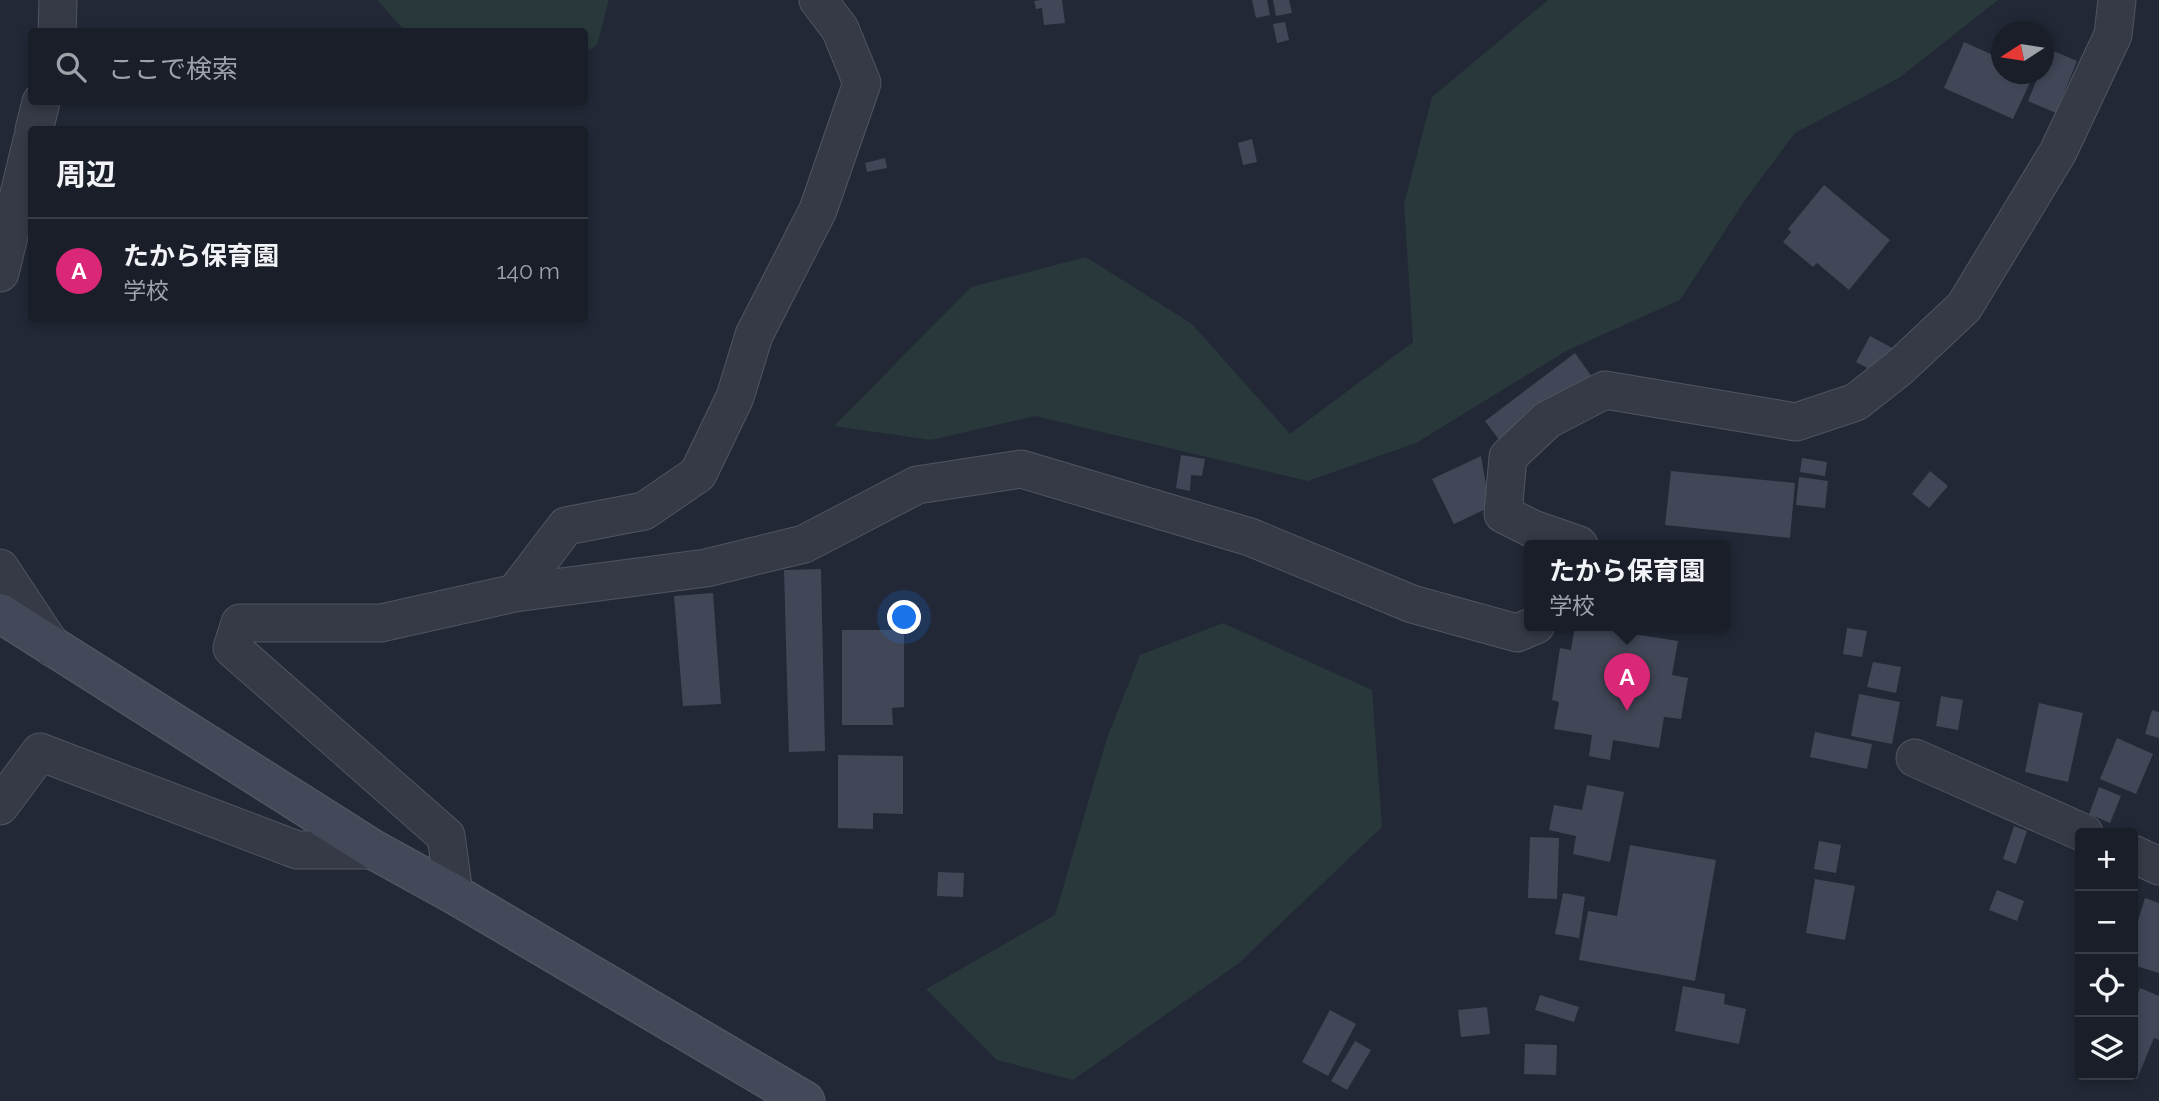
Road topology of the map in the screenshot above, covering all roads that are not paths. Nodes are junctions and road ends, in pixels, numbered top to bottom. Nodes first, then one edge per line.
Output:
1 (58, 0) edge
2 (818, 0) edge
3 (2117, 0) edge
4 (57, 28) edge
5 (40, 105) edge
6 (35, 126) edge
7 (28, 157) edge
8 (0, 273) edge
9 (1565, 540) edge
10 (0, 568) edge
11 (515, 593) junction
12 (0, 613) edge
13 (1524, 630) edge
14 (53, 648) junction
15 (1915, 758) dead end
16 (0, 806) edge
17 (2075, 829) edge
18 (374, 850) junction
19 (2138, 856) edge
20 (2159, 866) edge
21 (454, 894) junction
22 (805, 1101) edge

1 - 4 street
2 - 11 street
3 - 9 street
5 - 6 street
7 - 8 street
10 - 14 street
11 - 13 street
11 - 21 street
12 - 14 street
14 - 18 street
15 - 17 street
16 - 18 street
18 - 21 street
19 - 20 street
21 - 22 street

